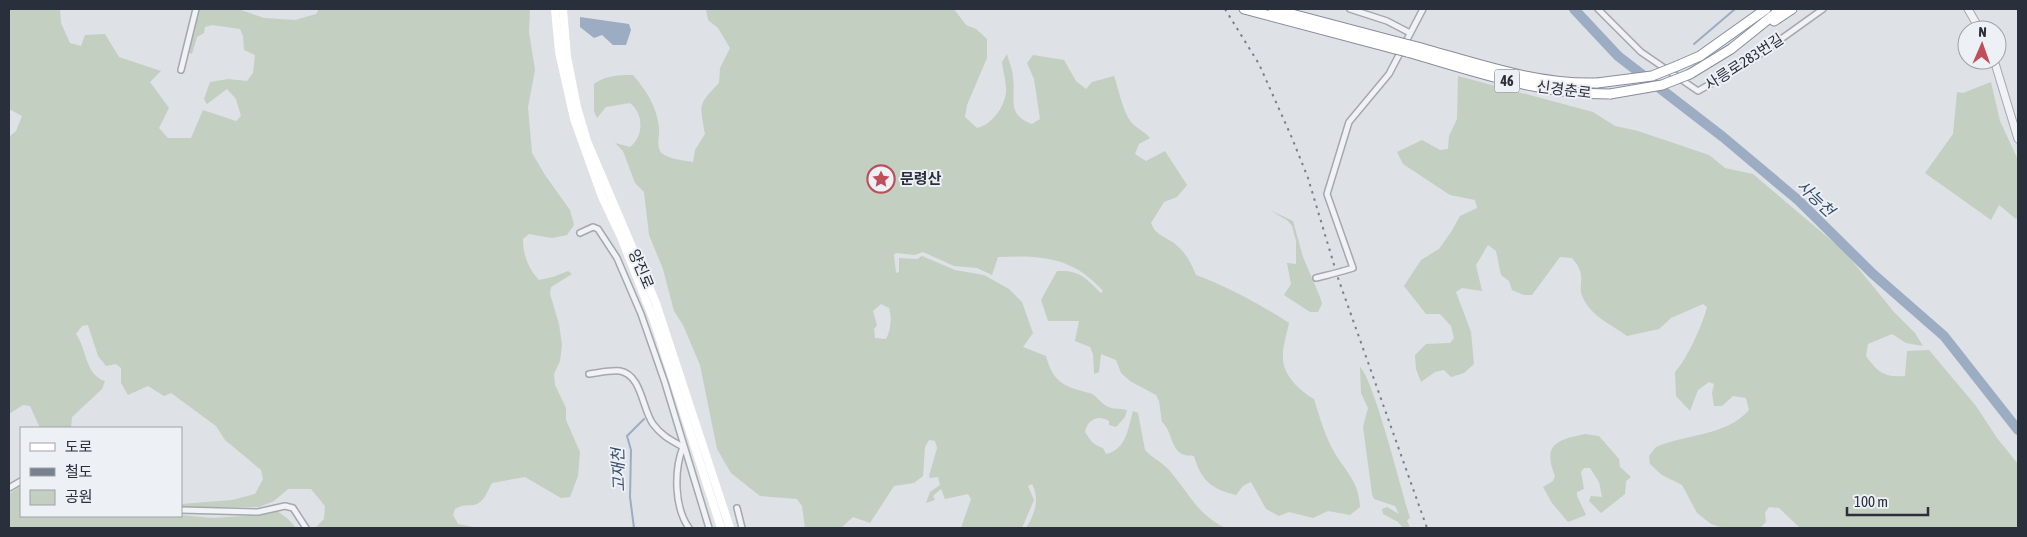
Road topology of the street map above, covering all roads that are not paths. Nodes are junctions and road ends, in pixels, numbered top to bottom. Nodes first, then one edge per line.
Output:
1 (196, 9) edge
2 (555, 9) edge
3 (563, 9) edge
4 (1244, 9) edge
5 (1350, 9) edge
6 (1423, 9) edge
7 (1598, 9) edge
8 (1781, 9) edge
9 (1792, 9) edge
10 (1823, 9) edge
11 (1968, 9) edge
12 (1762, 10) edge
13 (1273, 13) edge
14 (1974, 20) edge
15 (1410, 33) junction
16 (1750, 33) junction
17 (1409, 48) junction
18 (181, 70) dead end
19 (1997, 70) edge
20 (2018, 139) edge
21 (580, 233) dead end
22 (1316, 278) dead end
23 (589, 374) dead end
24 (684, 447) junction
25 (20, 482) edge
26 (9, 488) edge
27 (737, 508) dead end
28 (182, 510) edge
29 (306, 528) edge
30 (689, 528) edge
31 (709, 528) edge
32 (721, 528) edge
33 (730, 528) edge
34 (742, 528) edge

1 - 18 street
2 - 32 main road, 양진로
3 - 33 main road, 양진로
4 - 13 highway, 신경춘로 / 46
5 - 15 street
6 - 15 street
7 - 10 street, 사릉로283번길
8 - 16 highway, 신경춘로 / 46
9 - 16 highway
11 - 14 street
12 - 17 highway, 신경춘로 / 46, bridge
13 - 17 highway, 신경춘로 / 46, bridge
15 - 22 street, bridge
16 - 17 highway, 신경춘로 / 46, bridge
19 - 20 street
21 - 24 street
23 - 24 street
24 - 30 street
24 - 31 street
25 - 26 street
27 - 34 street
28 - 29 street

